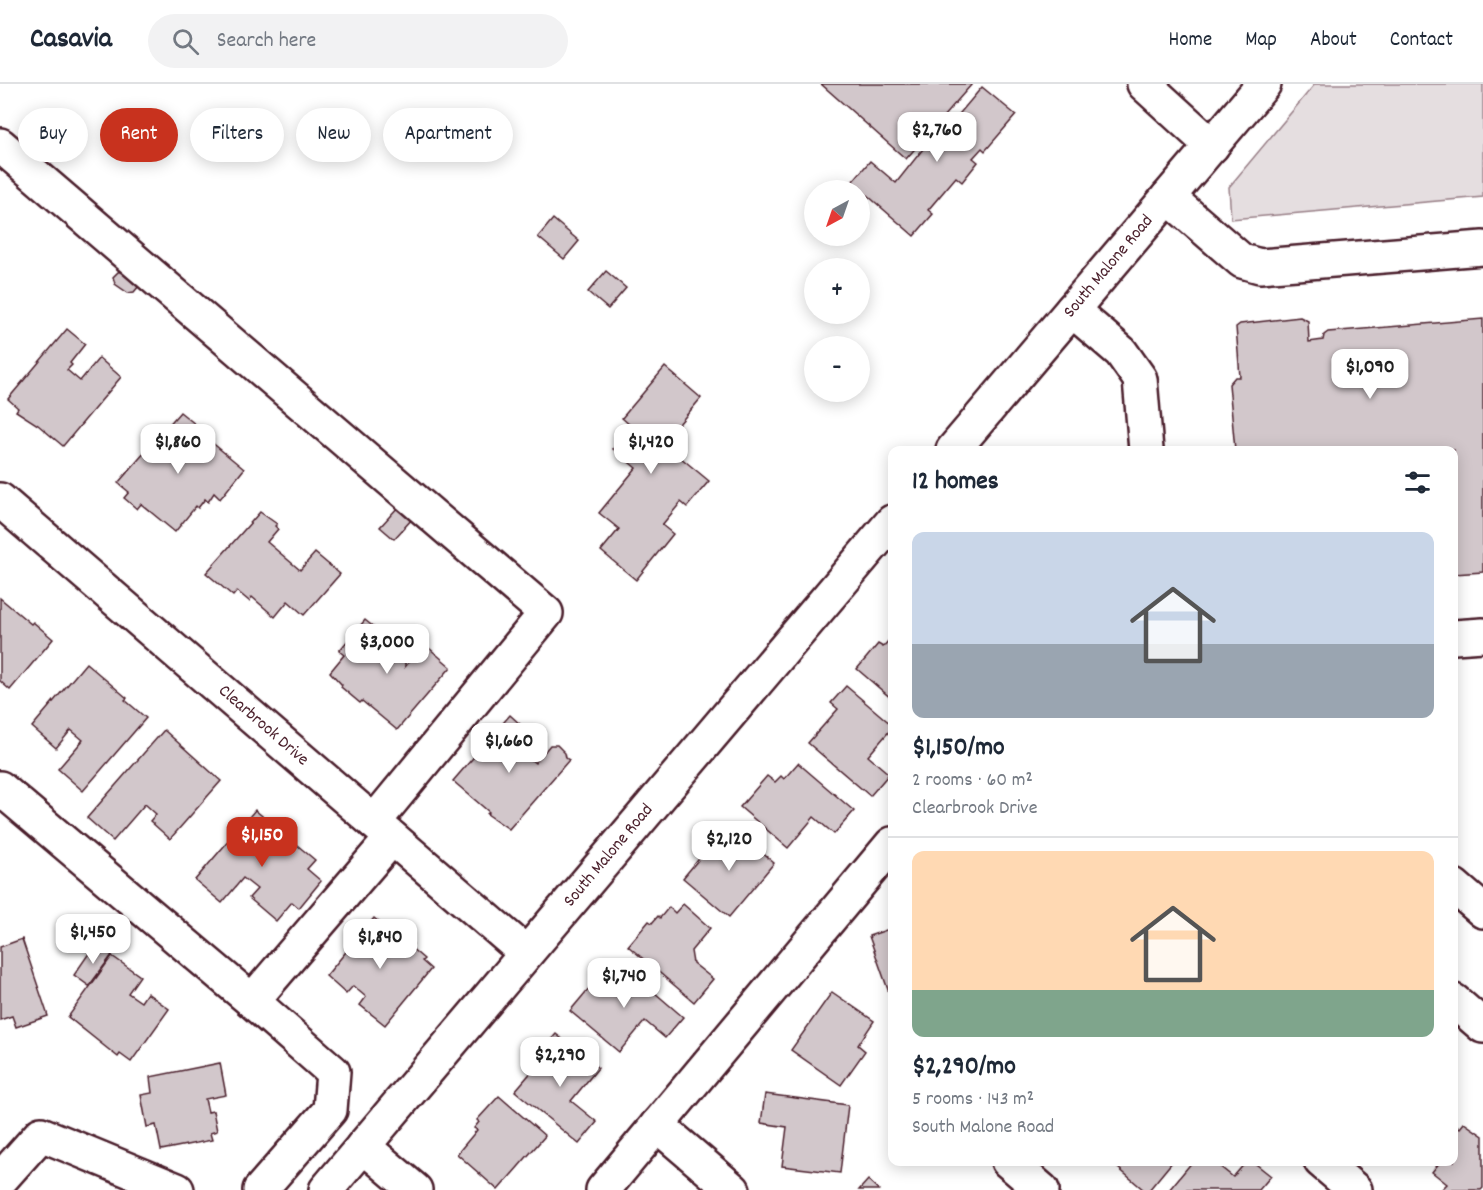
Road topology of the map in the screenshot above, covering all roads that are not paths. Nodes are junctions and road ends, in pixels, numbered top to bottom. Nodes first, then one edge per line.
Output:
1 (1144, 84) edge
2 (1264, 84) edge
3 (0, 145) edge
4 (1212, 146) junction
5 (1168, 198) junction
6 (1483, 248) edge
7 (1072, 310) junction
8 (956, 446) edge
9 (1146, 446) edge
10 (0, 500) edge
11 (888, 531) edge
12 (1483, 635) edge
13 (1458, 637) edge
14 (6, 806) edge
15 (383, 830) junction
16 (888, 849) edge
17 (1458, 889) edge
18 (1483, 911) edge
19 (526, 953) junction
20 (252, 1001) junction
21 (1458, 1004) edge
22 (1482, 1022) edge
23 (657, 1125) junction
24 (363, 1146) junction
25 (1014, 1166) edge
26 (1327, 1166) edge
27 (0, 1180) edge
28 (177, 1190) edge
29 (260, 1190) edge
30 (326, 1190) edge
31 (415, 1190) edge
32 (603, 1190) edge
33 (733, 1190) edge
34 (1042, 1190) edge
35 (1355, 1190) edge

1 - 4 street
2 - 4 street, South Malone Road
3 - 15 street
4 - 5 street, South Malone Road
5 - 6 street
5 - 7 street, South Malone Road
7 - 8 street, South Malone Road
7 - 9 street
10 - 15 street, Clearbrook Drive
11 - 19 street, South Malone Road
12 - 13 street
14 - 20 street
15 - 19 street, Clearbrook Drive
15 - 20 street
16 - 23 street
17 - 18 street
19 - 24 street, South Malone Road
20 - 29 street
21 - 22 street
23 - 32 street
23 - 33 street
24 - 30 street, South Malone Road
24 - 31 street
25 - 34 street
26 - 35 street
27 - 28 street

